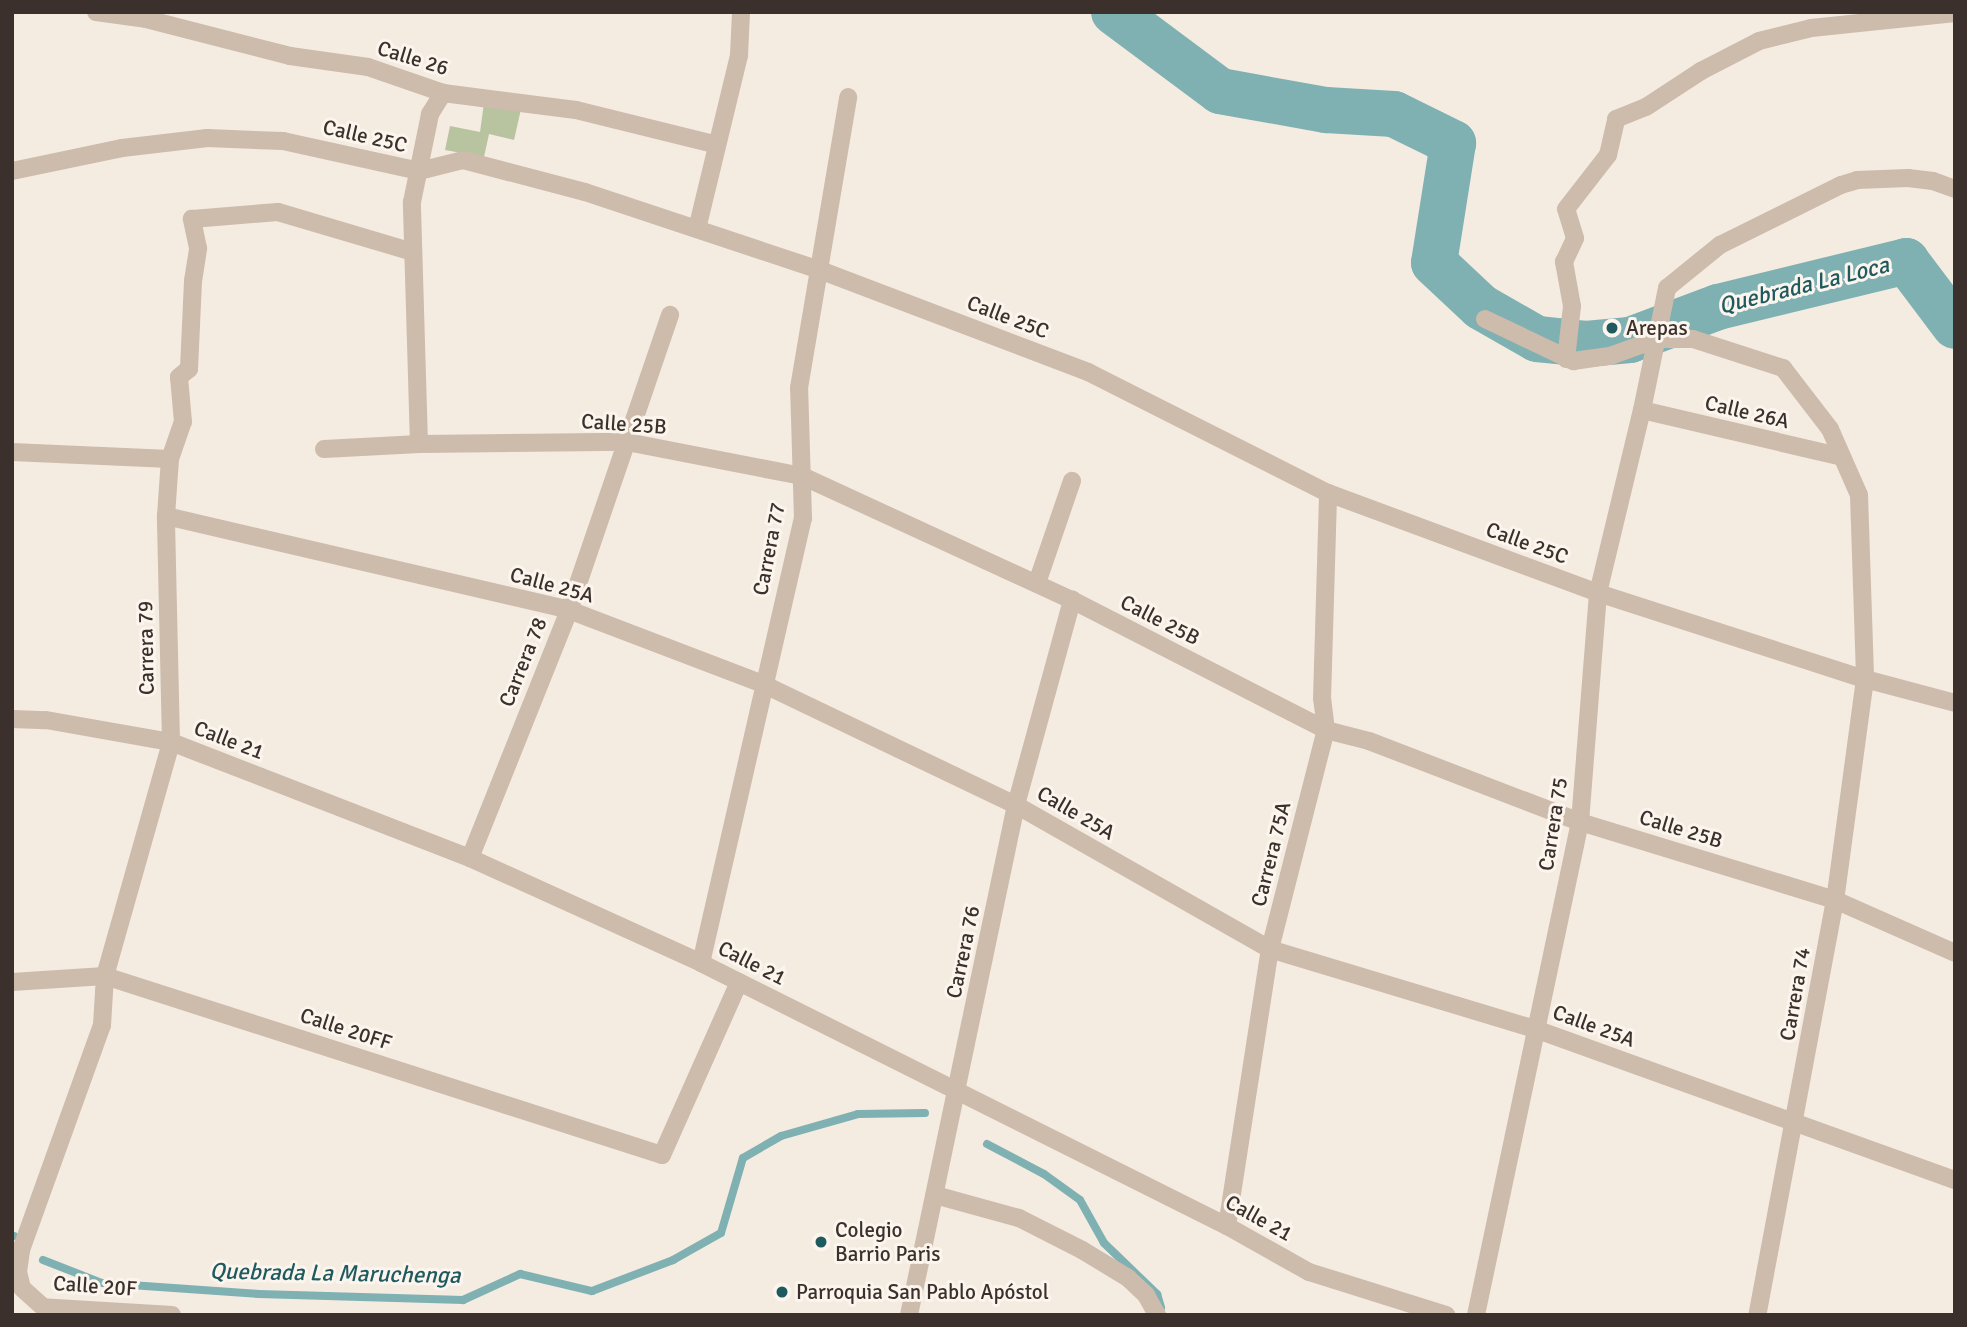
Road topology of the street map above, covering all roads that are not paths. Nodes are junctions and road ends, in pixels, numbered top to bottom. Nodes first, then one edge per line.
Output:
1 (96, 12) edge
2 (741, 12) edge
3 (1955, 13) edge
4 (443, 93) junction
5 (848, 97) dead end
6 (717, 145) junction
7 (12, 171) edge
8 (419, 171) junction
9 (1955, 189) edge
10 (697, 229) junction
11 (413, 252) junction
12 (817, 269) junction
13 (670, 315) dead end
14 (1485, 318) dead end
15 (1657, 339) junction
16 (1566, 359) junction
17 (1642, 410) junction
18 (627, 442) junction
19 (419, 444) junction
20 (324, 449) dead end
21 (12, 452) edge
22 (1842, 457) junction
23 (170, 459) junction
24 (802, 476) junction
25 (1072, 481) dead end
26 (1328, 493) junction
27 (166, 516) junction
28 (1037, 583) junction
29 (1598, 593) junction
30 (1072, 600) junction
31 (569, 610) junction
32 (1865, 679) junction
33 (763, 684) junction
34 (1955, 703) edge
35 (12, 719) edge
36 (1326, 730) junction
37 (171, 741) junction
38 (1016, 805) junction
39 (1580, 822) junction
40 (470, 858) junction
41 (1835, 900) junction
42 (1270, 949) junction
43 (1955, 953) edge
44 (701, 963) junction
45 (105, 976) junction
46 (12, 982) edge
47 (738, 982) junction
48 (1535, 1029) junction
49 (957, 1091) junction
50 (1794, 1123) junction
51 (1955, 1180) edge
52 (935, 1195) junction
53 (1227, 1226) junction
54 (22, 1288) joint
55 (172, 1315) edge
56 (909, 1315) edge
57 (1157, 1315) edge
58 (1446, 1315) edge
59 (1476, 1315) edge
60 (1757, 1315) edge

1 - 4 street, Calle 26
2 - 6 street
3 - 16 street
4 - 6 street, Calle 26
4 - 8 street
5 - 12 street, Carrera 77
6 - 10 street
7 - 8 street, Calle 25C
8 - 10 street, Calle 25C
8 - 11 street
9 - 15 street, Carrera 75
10 - 12 street, Calle 25C
11 - 19 street
11 - 23 street, Carrera 79
12 - 24 street, Carrera 77
12 - 26 street, Calle 25C
13 - 18 street, Carrera 78
14 - 16 street
15 - 16 street, Carrera 74
15 - 17 street, Carrera 75
15 - 22 street, Carrera 74
17 - 22 street, Calle 26A
17 - 29 street, Carrera 75
18 - 19 street, Calle 25B
18 - 24 street, Calle 25B
18 - 31 street, Carrera 78
19 - 20 street, Calle 25B
21 - 23 street
22 - 32 street, Carrera 74
23 - 27 street, Carrera 79
24 - 28 street, Calle 25B
24 - 33 street, Carrera 77
25 - 28 street
26 - 29 street, Calle 25C
26 - 36 street, Carrera 75A
27 - 31 street, Calle 25A
27 - 37 street, Carrera 79
28 - 30 street, Calle 25B
29 - 32 street, Calle 25C
29 - 39 street, Carrera 75
30 - 36 street, Calle 25B
30 - 38 street, Carrera 76
31 - 33 street, Calle 25A
31 - 40 street, Carrera 78
32 - 34 street, Calle 25C
32 - 41 street, Carrera 74
33 - 38 street, Calle 25A
33 - 44 street, Carrera 77
35 - 37 street, Calle 21
36 - 39 street, Calle 25B
36 - 42 street, Carrera 75A
37 - 40 street, Calle 21
37 - 45 street, Carrera 79
38 - 42 street, Calle 25A
38 - 49 street, Carrera 76
39 - 41 street, Calle 25B
39 - 48 street, Carrera 75
40 - 44 street, Calle 21
41 - 43 street, Calle 25B
41 - 50 street, Carrera 74
42 - 48 street, Calle 25A
42 - 53 street, Carrera 75A
44 - 47 street, Calle 21
45 - 46 street, Calle 20FF
45 - 47 street, Calle 20FF
45 - 54 street, Carrera 79
47 - 49 street, Calle 21
48 - 50 street, Calle 25A
48 - 59 street, Carrera 75
49 - 52 street, Carrera 76
49 - 53 street, Calle 21
50 - 51 street, Calle 25A
50 - 60 street, Carrera 74
52 - 56 street, Carrera 76
52 - 57 street
53 - 58 street, Calle 21
54 - 55 street, Calle 20F

